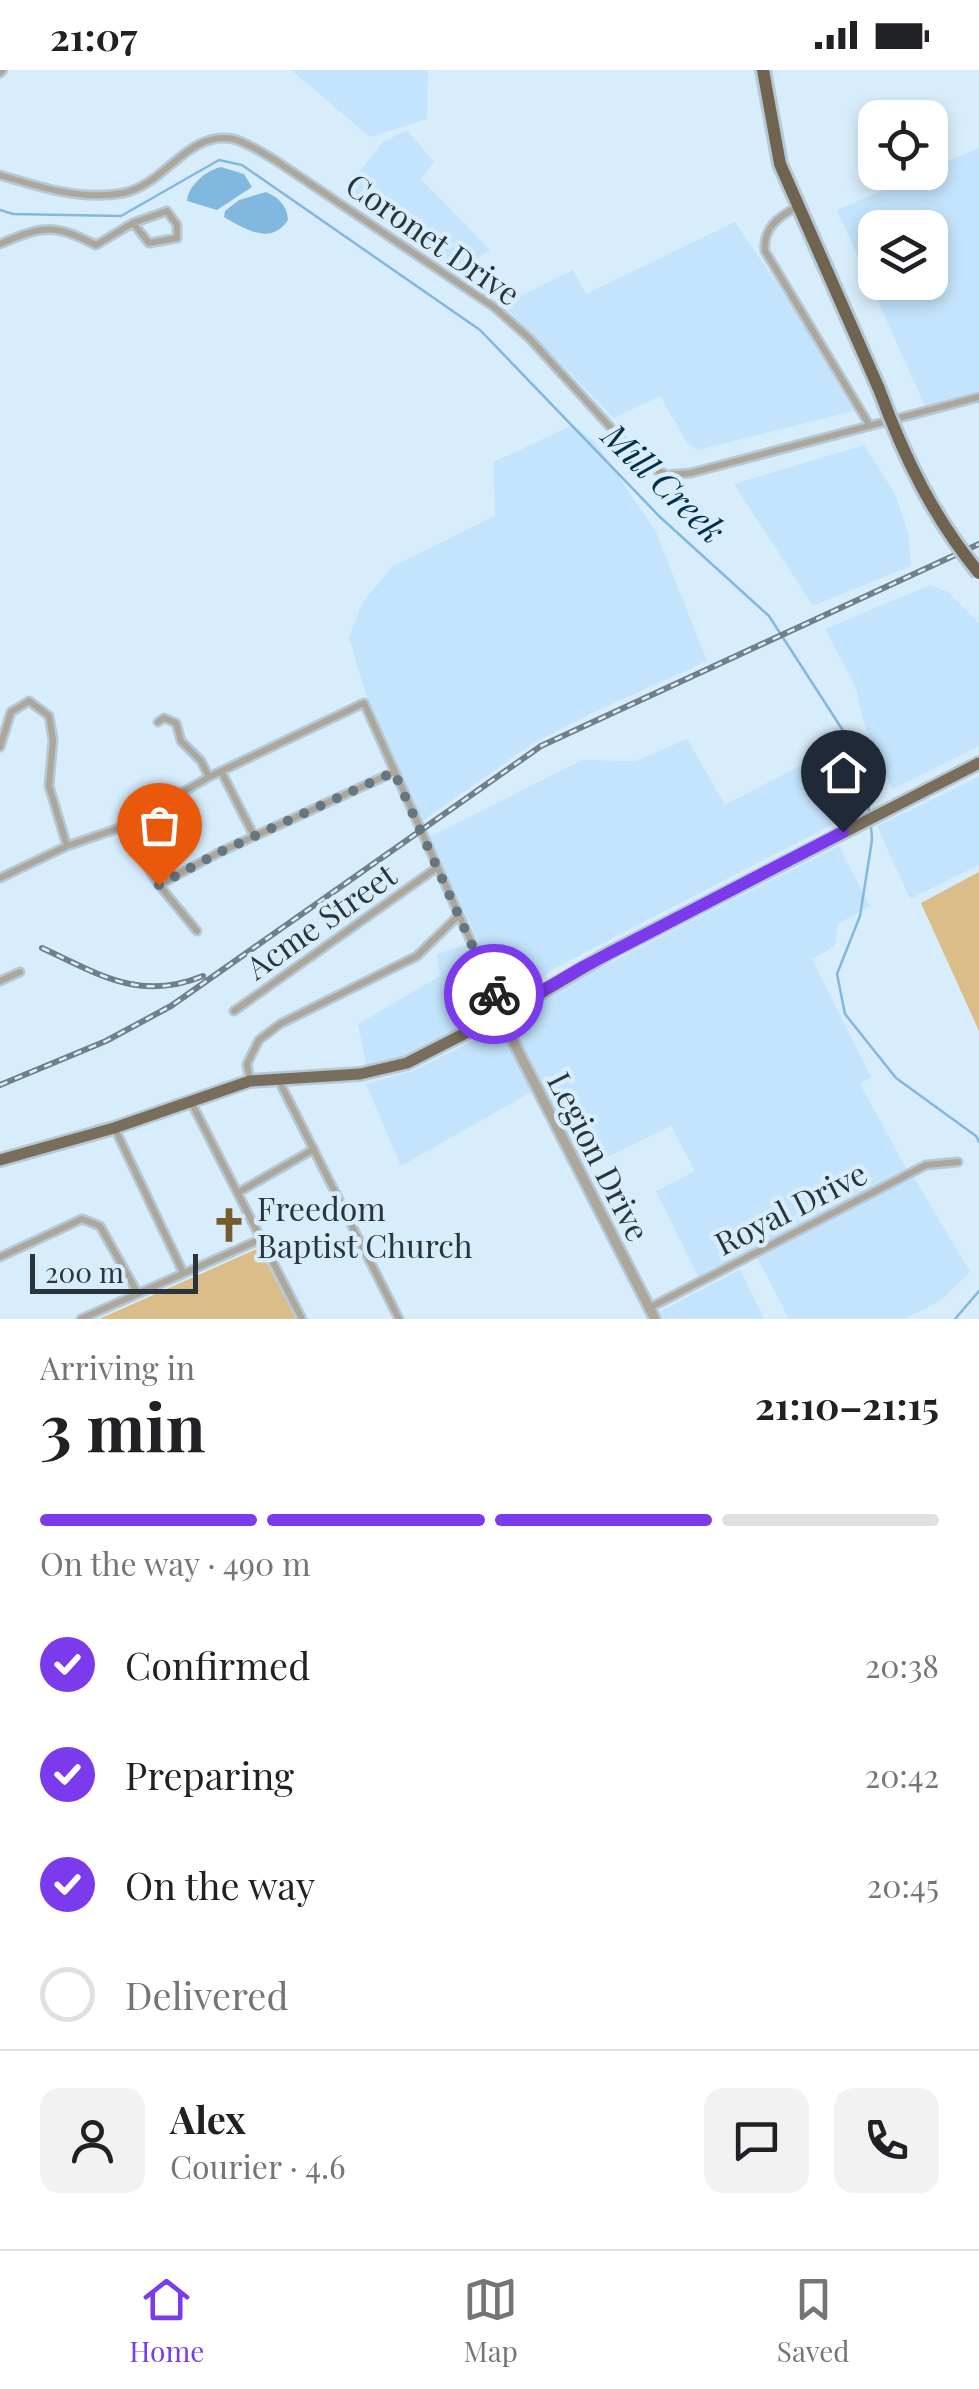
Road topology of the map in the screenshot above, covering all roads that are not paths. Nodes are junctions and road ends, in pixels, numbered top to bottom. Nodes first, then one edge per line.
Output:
1 (763, 70) edge
2 (0, 175) edge
3 (797, 208) junction
4 (133, 223) junction
5 (0, 244) edge
6 (979, 397) edge
7 (870, 426) junction
8 (979, 573) edge
9 (158, 722) dead end
10 (0, 747) edge
11 (979, 763) edge
12 (221, 771) junction
13 (394, 772) junction
14 (208, 776) junction
15 (122, 826) junction
16 (254, 836) junction
17 (67, 846) junction
18 (435, 868) junction
19 (0, 878) edge
20 (159, 885) junction
21 (458, 916) junction
22 (197, 931) dead end
23 (20, 972) dead end
24 (0, 981) edge
25 (234, 1011) dead end
26 (503, 1014) junction
27 (278, 1078) junction
28 (250, 1081) junction
29 (190, 1102) junction
30 (114, 1128) junction
31 (314, 1149) junction
32 (0, 1160) edge
33 (958, 1162) dead end
34 (239, 1192) junction
35 (261, 1239) junction
36 (0, 1256) edge
37 (183, 1272) junction
38 (137, 1292) junction
39 (649, 1308) junction
40 (80, 1319) edge
41 (302, 1319) edge
42 (399, 1319) edge
43 (655, 1319) edge

1 - 3 highway
2 - 7 street, Coronet Drive
3 - 7 street
3 - 8 highway, bridge
4 - 4 street
4 - 5 street
6 - 7 street, Coronet Drive
9 - 14 street
10 - 17 street
11 - 26 main road
12 - 13 street
12 - 14 street
12 - 16 street
13 - 16 street
13 - 18 street
14 - 15 street
15 - 17 street
15 - 20 street
16 - 20 street
17 - 19 street
18 - 21 street
18 - 25 street, Acme Street
20 - 22 street
21 - 26 street
21 - 28 street
23 - 24 street
26 - 27 main road
26 - 39 street, Legion Drive
27 - 28 main road
27 - 31 street
28 - 29 main road
29 - 30 main road
29 - 34 street
30 - 32 main road
30 - 37 street
31 - 34 street
31 - 42 street
33 - 39 street, Royal Drive
34 - 35 street
35 - 37 street
35 - 41 street
36 - 38 street
37 - 38 street
38 - 40 street
39 - 43 street, Legion Drive

